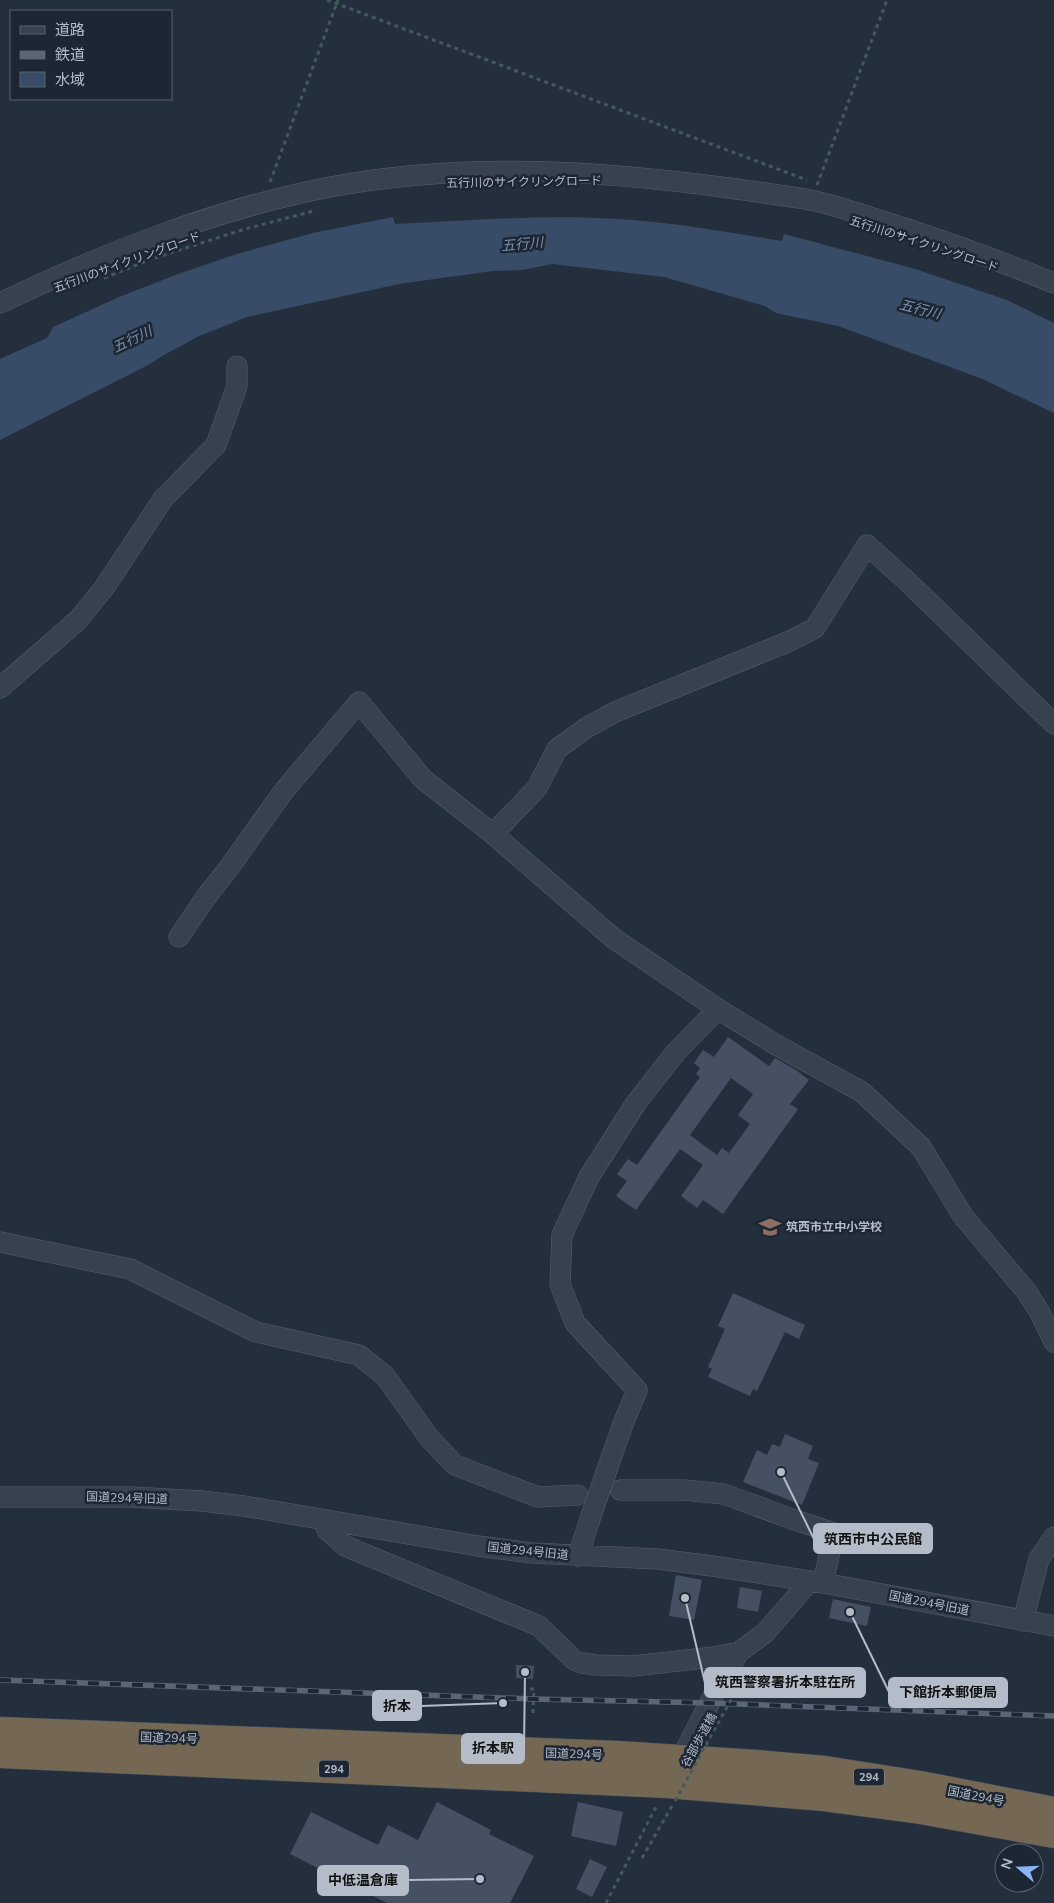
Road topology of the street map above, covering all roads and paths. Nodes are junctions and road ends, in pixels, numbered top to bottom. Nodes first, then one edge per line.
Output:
1 (327, 0) edge
2 (887, 0) edge
3 (337, 2) edge
4 (808, 180) dead end
5 (812, 200) junction
6 (264, 202) junction
7 (322, 208) dead end
8 (101, 279) dead end
9 (1054, 283) edge
10 (0, 303) edge
11 (237, 366) dead end
12 (0, 688) edge
13 (1054, 724) edge
14 (493, 834) junction
15 (180, 938) dead end
16 (718, 1009) junction
17 (0, 1242) edge
18 (1054, 1342) edge
19 (620, 1490) dead end
20 (578, 1495) dead end
21 (0, 1496) edge
22 (323, 1520) junction
23 (1054, 1537) edge
24 (578, 1556) junction
25 (816, 1583) junction
26 (1023, 1621) junction
27 (1054, 1626) edge
28 (739, 1652) junction
29 (738, 1687) dead end
30 (530, 1689) dead end
31 (533, 1713) dead end
32 (0, 1731) edge
33 (0, 1754) edge
34 (681, 1759) junction
35 (671, 1793) junction
36 (1054, 1811) edge
37 (1054, 1834) edge
38 (642, 1858) dead end
39 (606, 1903) edge

1 - 3 path
2 - 5 path
3 - 4 path
3 - 6 path
5 - 6 street
5 - 9 street
6 - 10 street
7 - 8 path, 五行川のサイクリングロード
11 - 12 street
13 - 14 street
14 - 15 street
14 - 16 street
16 - 18 street
16 - 24 street, bridge
17 - 20 street
19 - 25 street
21 - 22 street, 国道294号旧道
22 - 24 street, 国道294号旧道
22 - 28 street
23 - 26 street
24 - 25 street, 国道294号旧道
25 - 26 street, 国道294号旧道
25 - 28 street
26 - 27 street, 国道294号旧道
28 - 34 street
29 - 35 path, 谷部歩道橋, bridge
30 - 31 path
32 - 34 highway, 国道294号 / 294
33 - 35 highway, 国道294号 / 294
34 - 35 street
34 - 36 highway, 国道294号 / 294
35 - 37 highway, 国道294号 / 294
35 - 38 path
35 - 39 path

